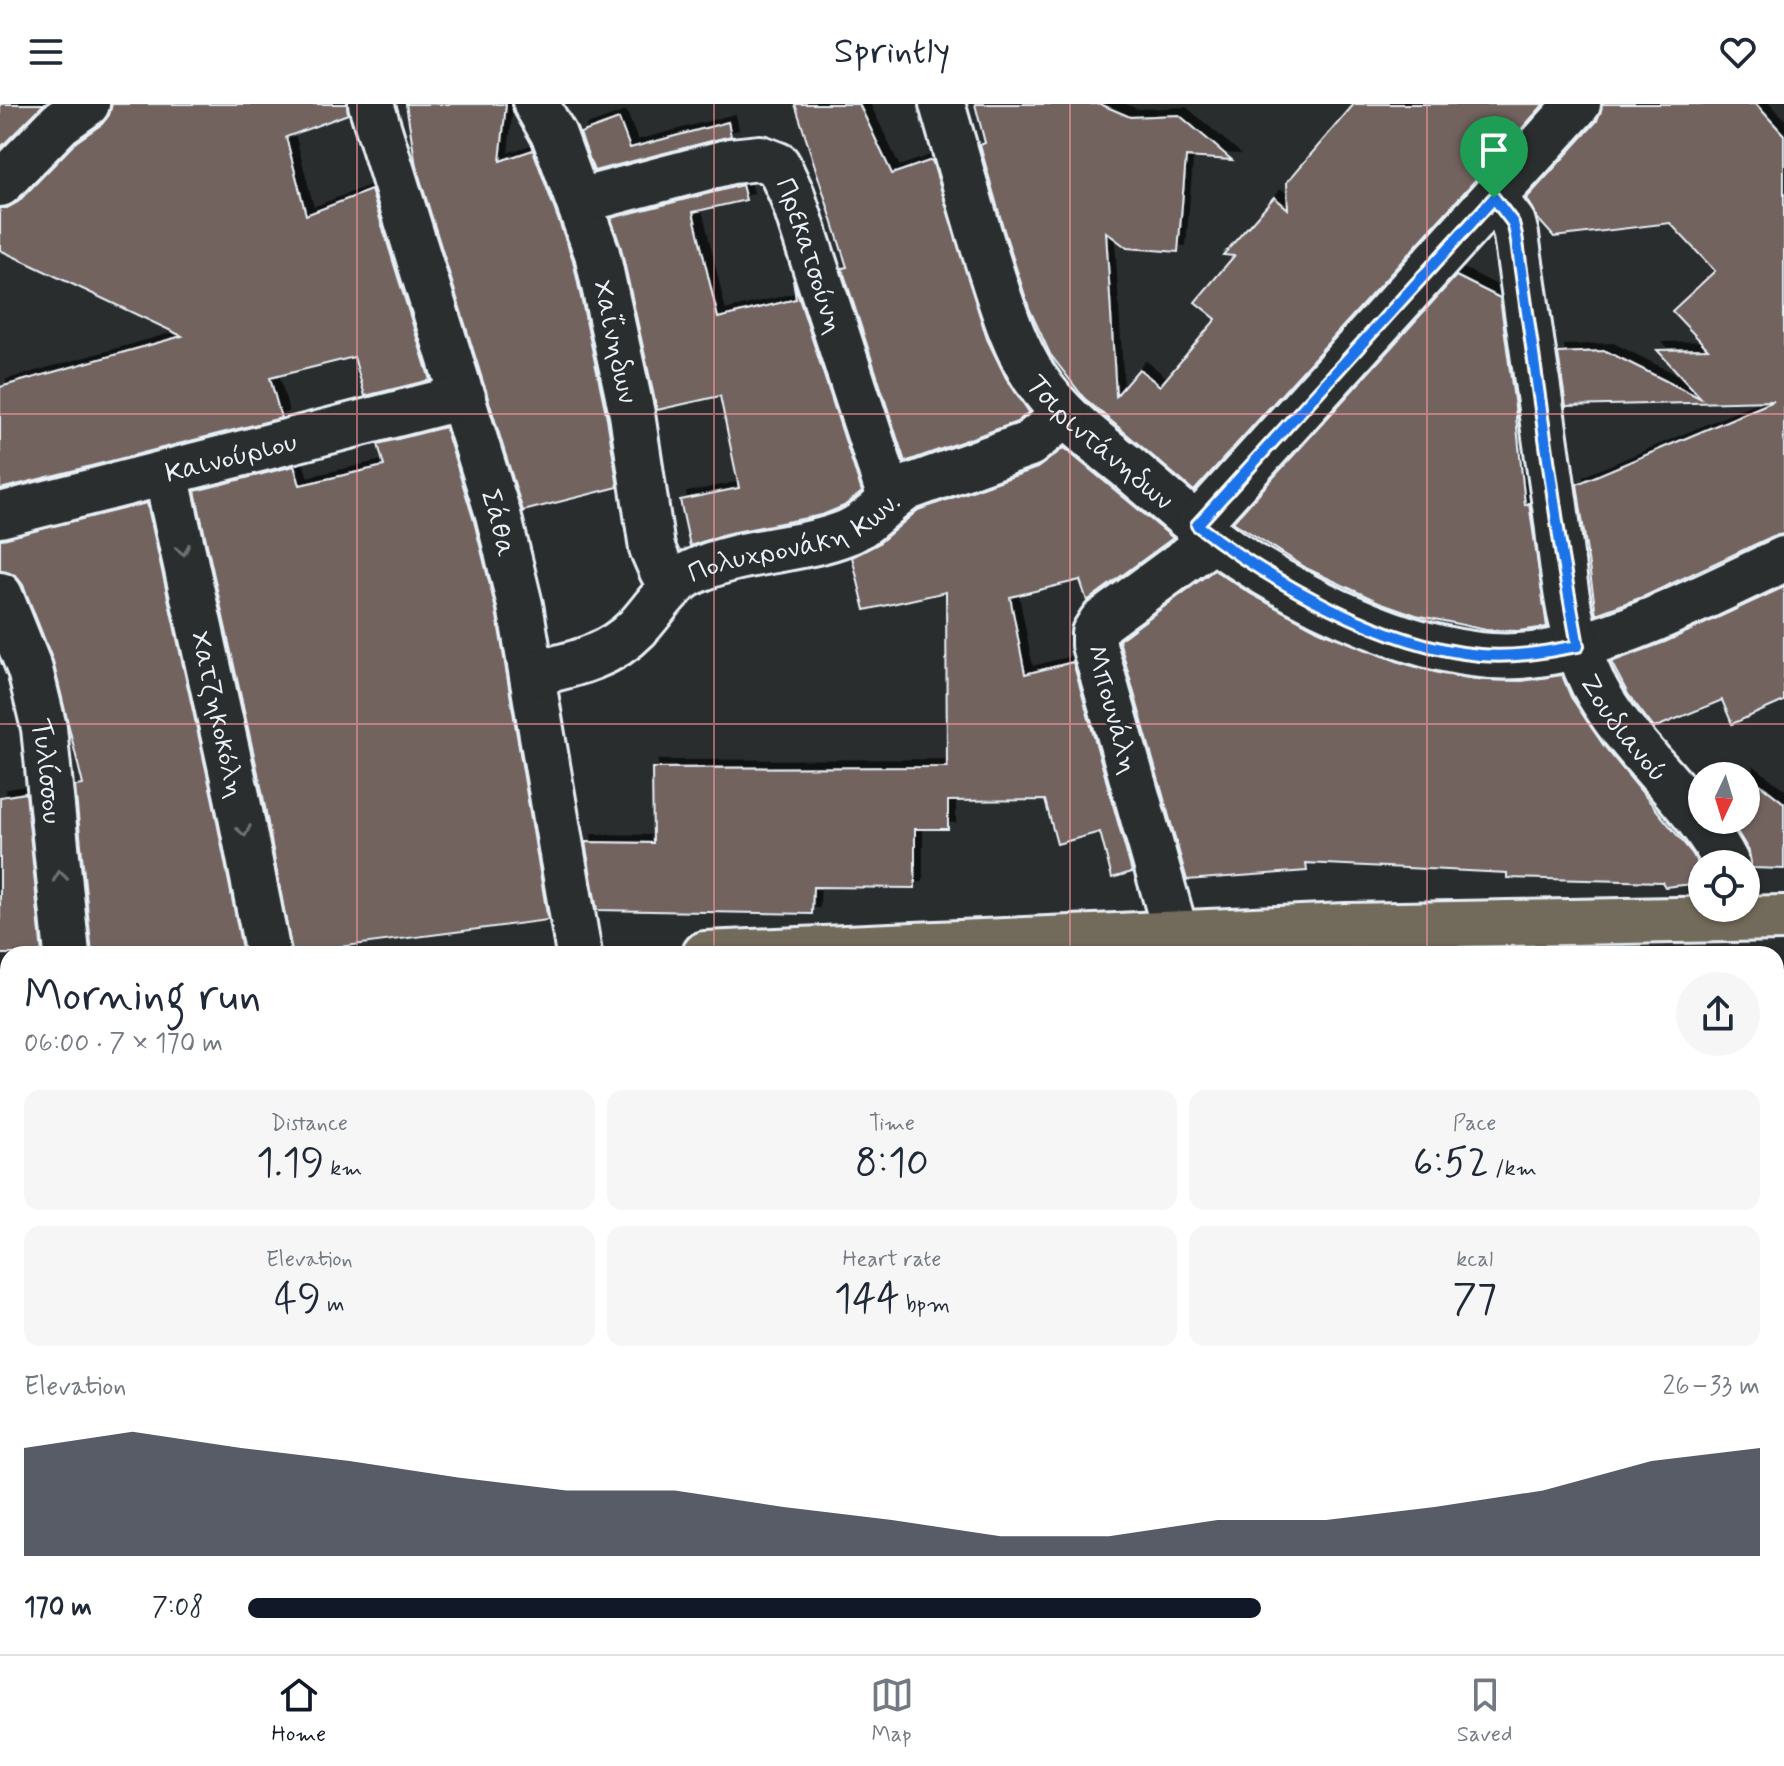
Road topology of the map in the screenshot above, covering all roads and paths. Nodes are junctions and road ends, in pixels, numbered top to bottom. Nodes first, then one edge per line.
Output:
1 (371, 104) edge
2 (536, 104) edge
3 (942, 104) edge
4 (1578, 104) edge
5 (64, 110) edge
6 (0, 184) edge
7 (1494, 198) junction
8 (579, 201) junction
9 (463, 397) junction
10 (1065, 415) junction
11 (166, 474) junction
12 (890, 498) junction
13 (0, 515) edge
14 (1206, 532) junction
15 (1784, 559) edge
16 (675, 583) junction
17 (0, 595) edge
18 (1578, 646) junction
19 (532, 674) junction
20 (1718, 850) edge
21 (1688, 915) edge
22 (1760, 915) edge
23 (1784, 918) edge
24 (1176, 934) junction
25 (1124, 944) edge
26 (66, 946) edge
27 (266, 946) edge
28 (578, 946) edge
29 (1043, 946) edge

1 - 9 street, Σάθα
2 - 8 street, Χαΐνηδων
3 - 10 street, Τσιριντάνηδων
4 - 7 street
5 - 6 street
7 - 14 street
7 - 18 street, Ζουδιανού
8 - 12 street, Πρεκατσούνη
8 - 16 street, Χαΐνηδων
9 - 11 street, Καινούριου
9 - 19 street, Σάθα
10 - 12 street, Πολυχρονάκη Κων.
10 - 14 street, Τσιριντάνηδων
11 - 13 street, Καινούριου
11 -> 27 street, Χατζηκοκόλη
12 - 16 street, Πολυχρονάκη Κων.
14 - 18 street, Τσιριντάνηδων
14 - 24 street, Μπουνάλη
15 - 18 street, Τσιριντάνηδων
16 - 19 street, Πολυχρονάκη Κων.
26 -> 17 street, Τυλίσσου
18 - 20 street, Ζουδιανού
19 - 28 street, Σάθα
21 - 24 main road
22 - 23 main road
24 - 25 main road
25 - 29 main road

